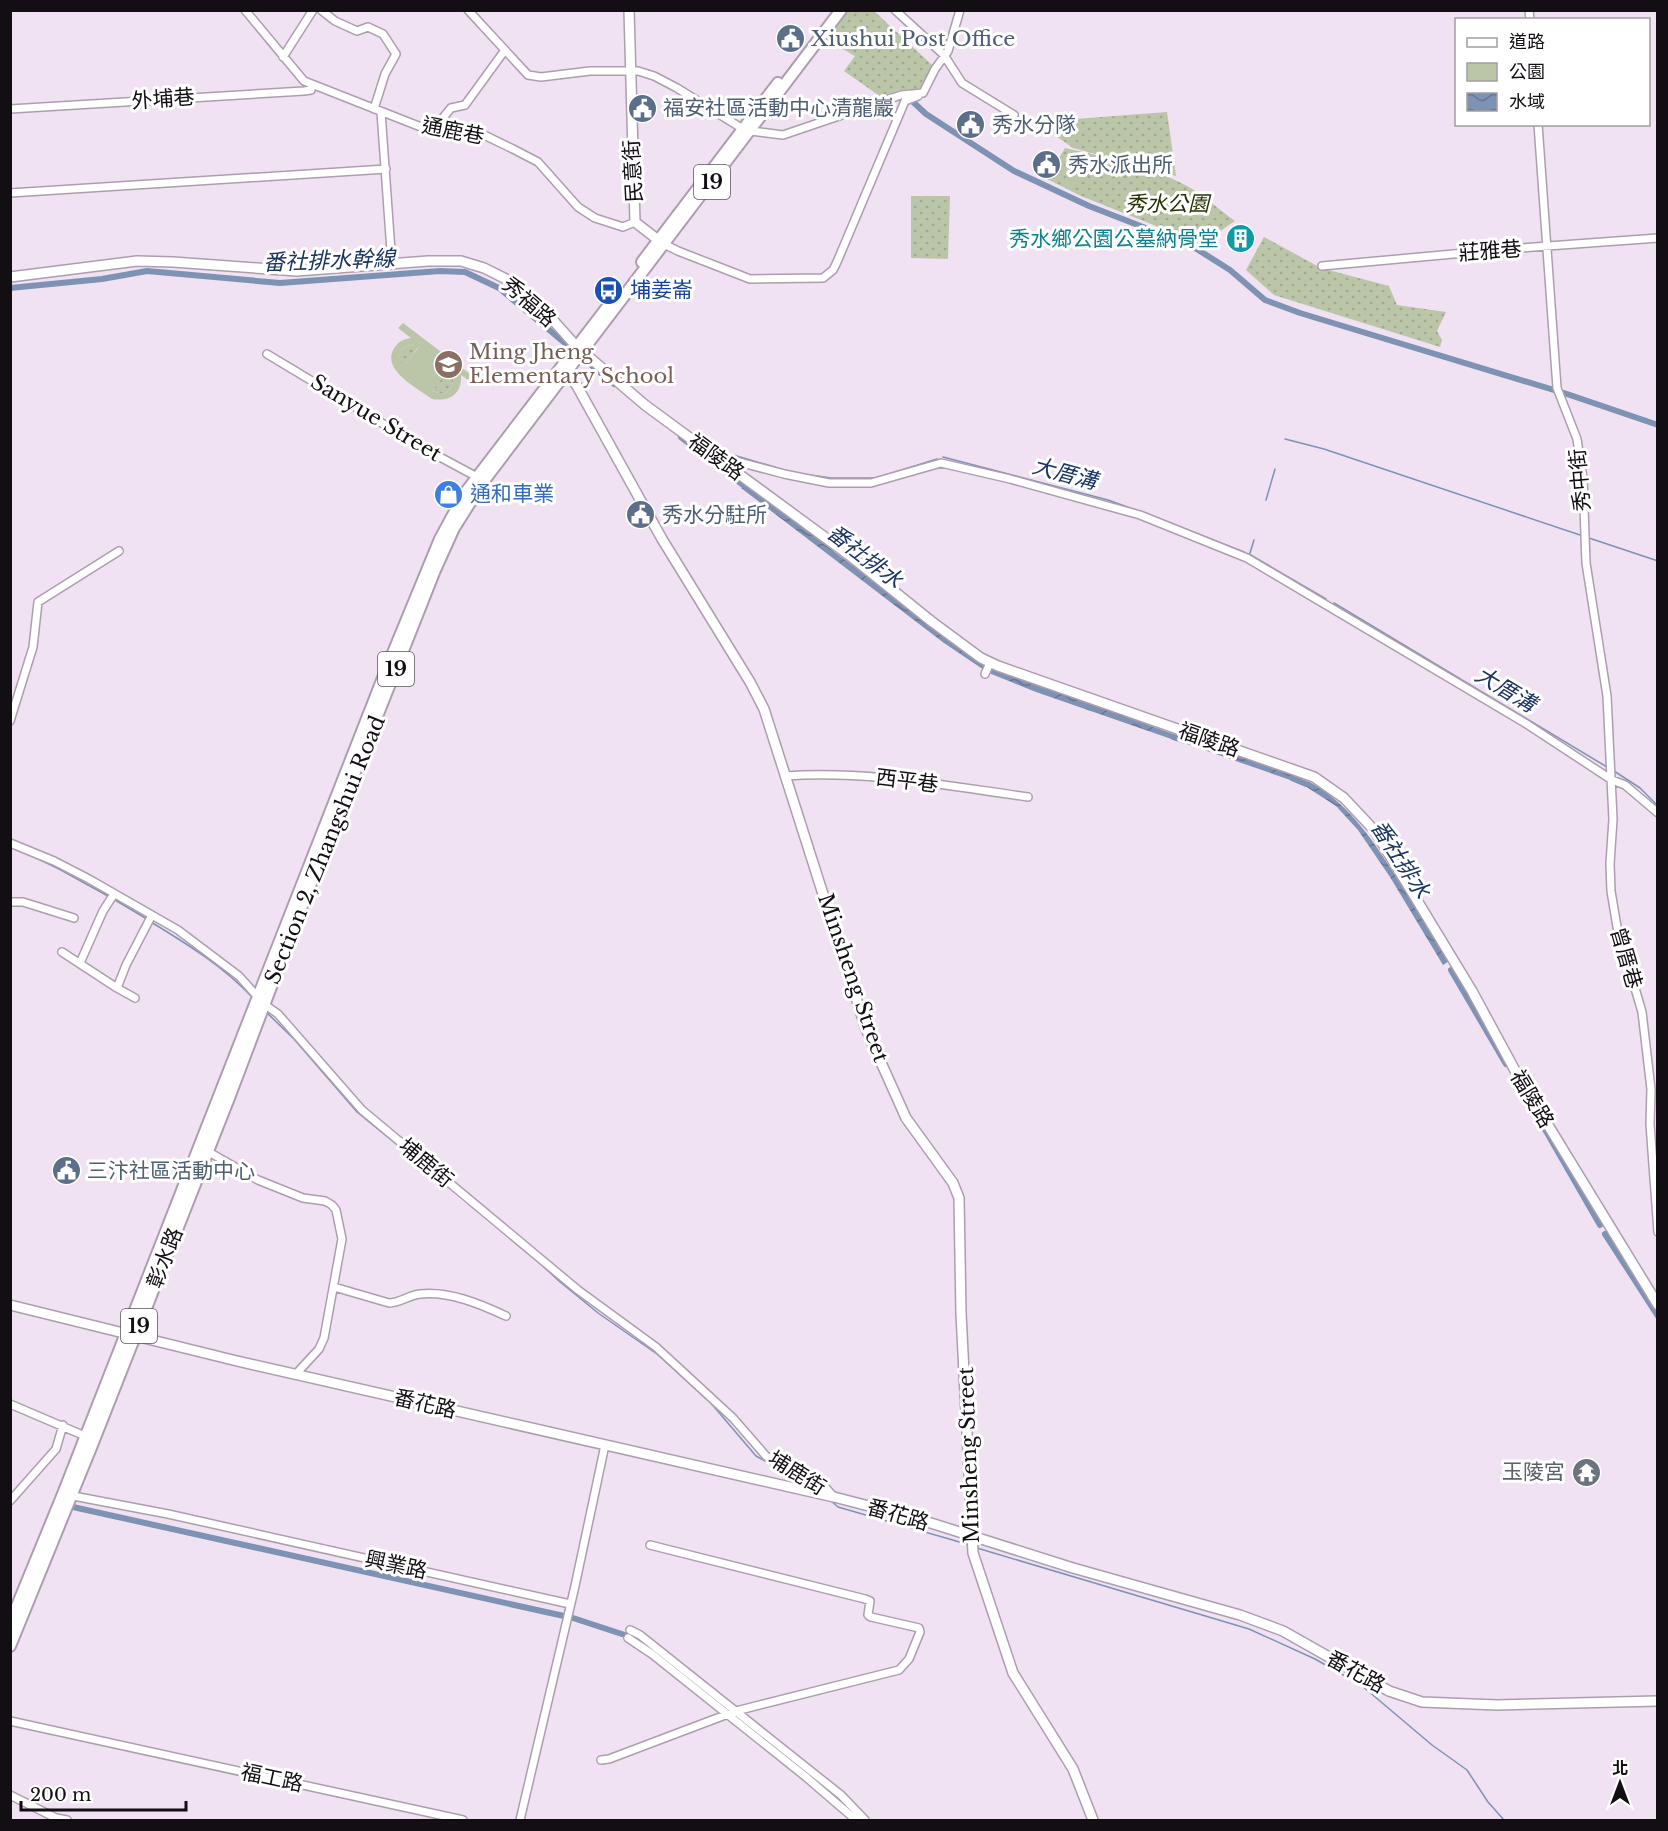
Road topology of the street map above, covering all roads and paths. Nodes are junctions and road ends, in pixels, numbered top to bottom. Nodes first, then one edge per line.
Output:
1 (245, 10) edge
2 (313, 10) edge
3 (321, 10) edge
4 (468, 10) edge
5 (629, 10) edge
6 (834, 10) edge
7 (841, 10) edge
8 (895, 10) edge
9 (960, 10) edge
10 (505, 50) junction
11 (944, 55) junction
12 (283, 57) junction
13 (630, 71) junction
14 (312, 85) junction
15 (923, 93) junction
16 (10, 109) edge
17 (378, 110) junction
18 (1014, 115) dead end
19 (1538, 126) edge
20 (433, 130) junction
21 (747, 130) junction
22 (386, 169) junction
23 (10, 193) edge
24 (634, 222) junction
25 (1658, 238) edge
26 (660, 242) junction
27 (1546, 247) junction
28 (392, 265) junction
29 (1322, 266) dead end
30 (10, 277) edge
31 (578, 352) junction
32 (267, 354) dead end
33 (565, 370) junction
34 (711, 454) junction
35 (480, 479) junction
36 (119, 551) dead end
37 (990, 663) junction
38 (985, 674) dead end
39 (10, 721) edge
40 (1611, 774) junction
41 (785, 776) junction
42 (1028, 797) dead end
43 (1658, 813) edge
44 (10, 843) edge
45 (1610, 864) joint
46 (114, 894) junction
47 (10, 902) edge
48 (152, 915) junction
49 (74, 918) dead end
50 (62, 952) dead end
51 (80, 963) junction
52 (117, 988) junction
53 (135, 998) dead end
54 (261, 1000) junction
55 (207, 1151) junction
56 (1658, 1232) edge
57 (334, 1287) junction
58 (10, 1305) edge
59 (1658, 1305) edge
60 (506, 1316) dead end
61 (130, 1335) junction
62 (296, 1374) junction
63 (10, 1404) edge
64 (63, 1425) junction
65 (85, 1436) junction
66 (605, 1445) junction
67 (67, 1495) junction
68 (834, 1497) junction
69 (10, 1501) edge
70 (972, 1537) junction
71 (650, 1545) dead end
72 (570, 1604) junction
73 (10, 1623) edge
74 (629, 1634) dead end
75 (10, 1646) edge
76 (1658, 1701) edge
77 (732, 1713) junction
78 (10, 1720) edge
79 (601, 1760) dead end
80 (10, 1795) edge
81 (67, 1821) edge
82 (463, 1821) edge
83 (520, 1821) edge
84 (856, 1821) edge
85 (865, 1821) edge
86 (1093, 1821) edge

1 - 12 street, 通鹿巷
2 - 12 street
3 - 17 street
4 - 10 street
5 - 13 street, 民意街
6 - 21 main road, Section 2, Zhangshui Road / 19
7 - 21 main road, Section 2, Zhangshui Road / 19
8 - 11 street
9 - 11 street
10 - 13 street
10 - 20 street
11 - 15 street
11 - 18 street
12 - 14 street, 通鹿巷
13 - 21 street
13 - 24 street, 民意街
14 - 16 street, 外埔巷
14 - 17 street, 通鹿巷
15 - 21 street
15 - 26 street
17 - 20 street, 通鹿巷
17 - 22 street
19 - 27 street, 秀中街
20 - 24 street, 通鹿巷
21 - 26 main road, Section 2, Zhangshui Road / 19
22 - 23 street
22 - 28 street
24 - 26 street, 民意街
25 - 27 street, 莊雅巷
26 - 31 main road, Section 2, Zhangshui Road / 19
27 - 29 street, 莊雅巷
27 - 40 street, 秀中街
28 - 30 street, 秀福路
28 - 31 street, 秀福路
31 - 33 main road, Section 2, Zhangshui Road / 19
31 - 34 street, 福陵路
32 - 35 street, Sanyue Street
33 - 35 main road, Section 2, Zhangshui Road / 19
33 - 41 street, Minsheng Street
34 - 37 street, 福陵路
34 - 40 street
35 - 54 main road, Section 2, Zhangshui Road / 19
36 - 39 street
37 - 38 street
37 - 59 street, 福陵路
40 - 43 street
40 - 45 street, 秀中街
41 - 42 street, 西平巷
41 - 70 street, Minsheng Street
44 - 46 street, 埔鹿街
45 - 56 street, 曾厝巷
46 - 48 street, 埔鹿街
46 - 51 street
47 - 49 street
48 - 52 street
48 - 54 street, 埔鹿街
50 - 51 street
51 - 52 street
52 - 53 street
54 - 55 main road, 彰水路 / 19
54 - 61 main road, 彰水路 / 19
54 - 68 street, 埔鹿街
55 - 57 street
55 - 61 main road, 彰水路 / 19
57 - 60 street
57 - 62 street
58 - 61 street, 番花路
61 - 62 street, 番花路
61 - 65 main road, 彰水路 / 19
61 - 67 main road, 彰水路 / 19
62 - 66 street, 番花路
63 - 64 street
64 - 65 street
64 - 69 street
65 - 67 main road, 彰水路 / 19
66 - 68 street, 番花路
66 - 72 street
67 - 72 street, 興業路
67 - 73 main road, 彰水路 / 19
67 - 75 main road, 彰水路 / 19
68 - 70 street, 番花路
70 - 76 street, 番花路
70 - 86 street, Minsheng Street
71 - 77 street
72 - 83 street
74 - 77 street
77 - 79 street
77 - 84 street
77 - 85 street
78 - 82 street, 福工路
80 - 81 street

